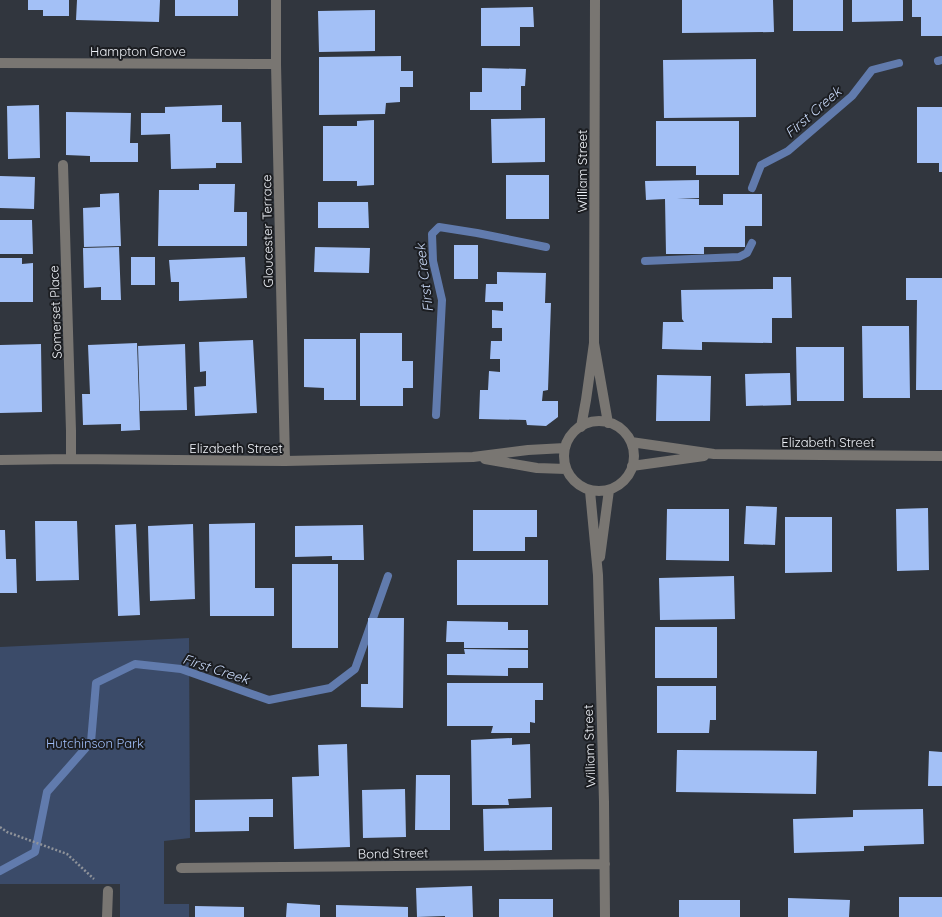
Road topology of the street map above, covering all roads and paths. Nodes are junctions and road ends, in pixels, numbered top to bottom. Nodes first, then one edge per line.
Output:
1 (276, 0) edge
2 (595, 0) edge
3 (0, 63) edge
4 (276, 64) junction
5 (63, 165) dead end
6 (594, 342) junction
7 (608, 422) junction
8 (581, 427) junction
9 (631, 442) junction
10 (565, 448) junction
11 (714, 454) junction
12 (942, 456) edge
13 (473, 457) junction
14 (71, 459) junction
15 (0, 460) edge
16 (285, 461) junction
17 (632, 466) junction
18 (566, 469) junction
19 (609, 490) junction
20 (590, 491) junction
21 (598, 575) junction
22 (0, 828) edge
23 (605, 864) junction
24 (181, 868) dead end
25 (108, 891) joint
26 (107, 917) edge
27 (605, 917) edge

1 - 4 street, Gloucester Terrace
2 - 6 street, William Street
3 - 4 street, Hampton Grove
4 - 16 street, Gloucester Terrace
5 - 14 street, Somerset Place
6 - 7 street, William Street
6 - 8 street, William Street
7 - 8 street
7 - 9 street
8 - 10 street
9 - 11 street, Elizabeth Street
9 - 17 street
10 - 13 street, Elizabeth Street
10 - 18 street
11 - 12 street, Elizabeth Street
11 - 17 street, Elizabeth Street
13 - 16 street, Elizabeth Street
13 - 18 street, Elizabeth Street
14 - 15 street, Elizabeth Street
14 - 16 street, Elizabeth Street
17 - 19 street
18 - 20 street
19 - 20 street
19 - 21 street, William Street
20 - 21 street, William Street
21 - 23 street, William Street
22 - 25 path
23 - 24 street, Bond Street
23 - 27 street, William Street
25 - 26 street

